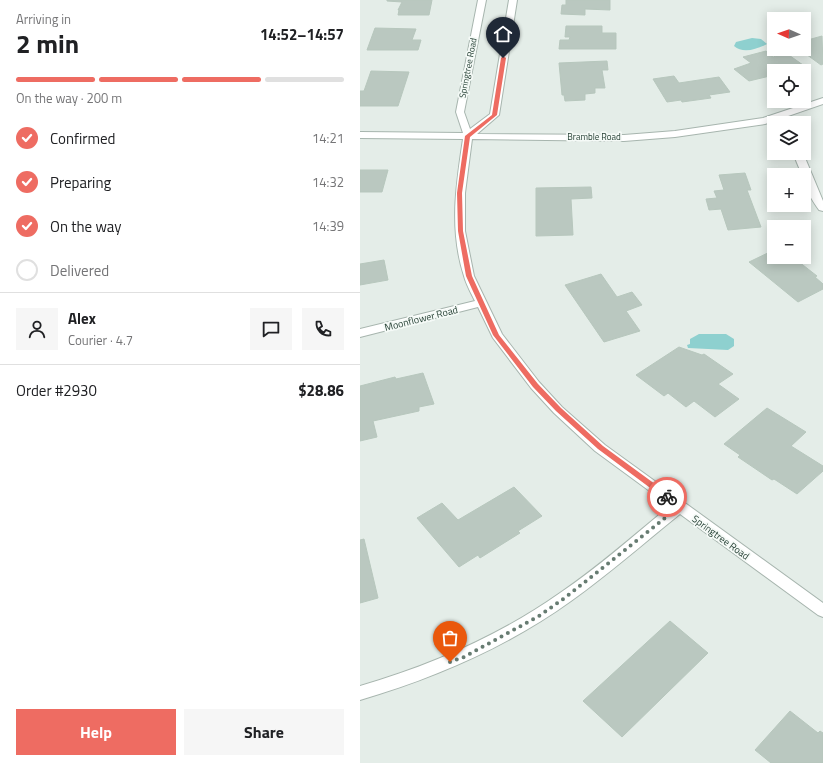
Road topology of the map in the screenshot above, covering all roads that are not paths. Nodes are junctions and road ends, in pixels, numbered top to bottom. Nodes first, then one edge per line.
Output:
1 (482, 0) edge
2 (513, 0) edge
3 (823, 100) edge
4 (765, 121) joint
5 (360, 135) edge
6 (468, 136) junction
7 (801, 160) edge
8 (823, 208) edge
9 (482, 303) junction
10 (360, 333) edge
11 (680, 506) junction
12 (823, 611) edge
13 (360, 693) edge

1 - 6 street, Springtree Road
2 - 6 street
3 - 4 street, Bramble Road
4 - 6 street, Bramble Road
5 - 6 street, Bramble Road
6 - 9 street, Springtree Road
7 - 8 street
9 - 10 street, Moonflower Road
9 - 11 street, Springtree Road
11 - 12 street, Springtree Road
11 - 13 street

